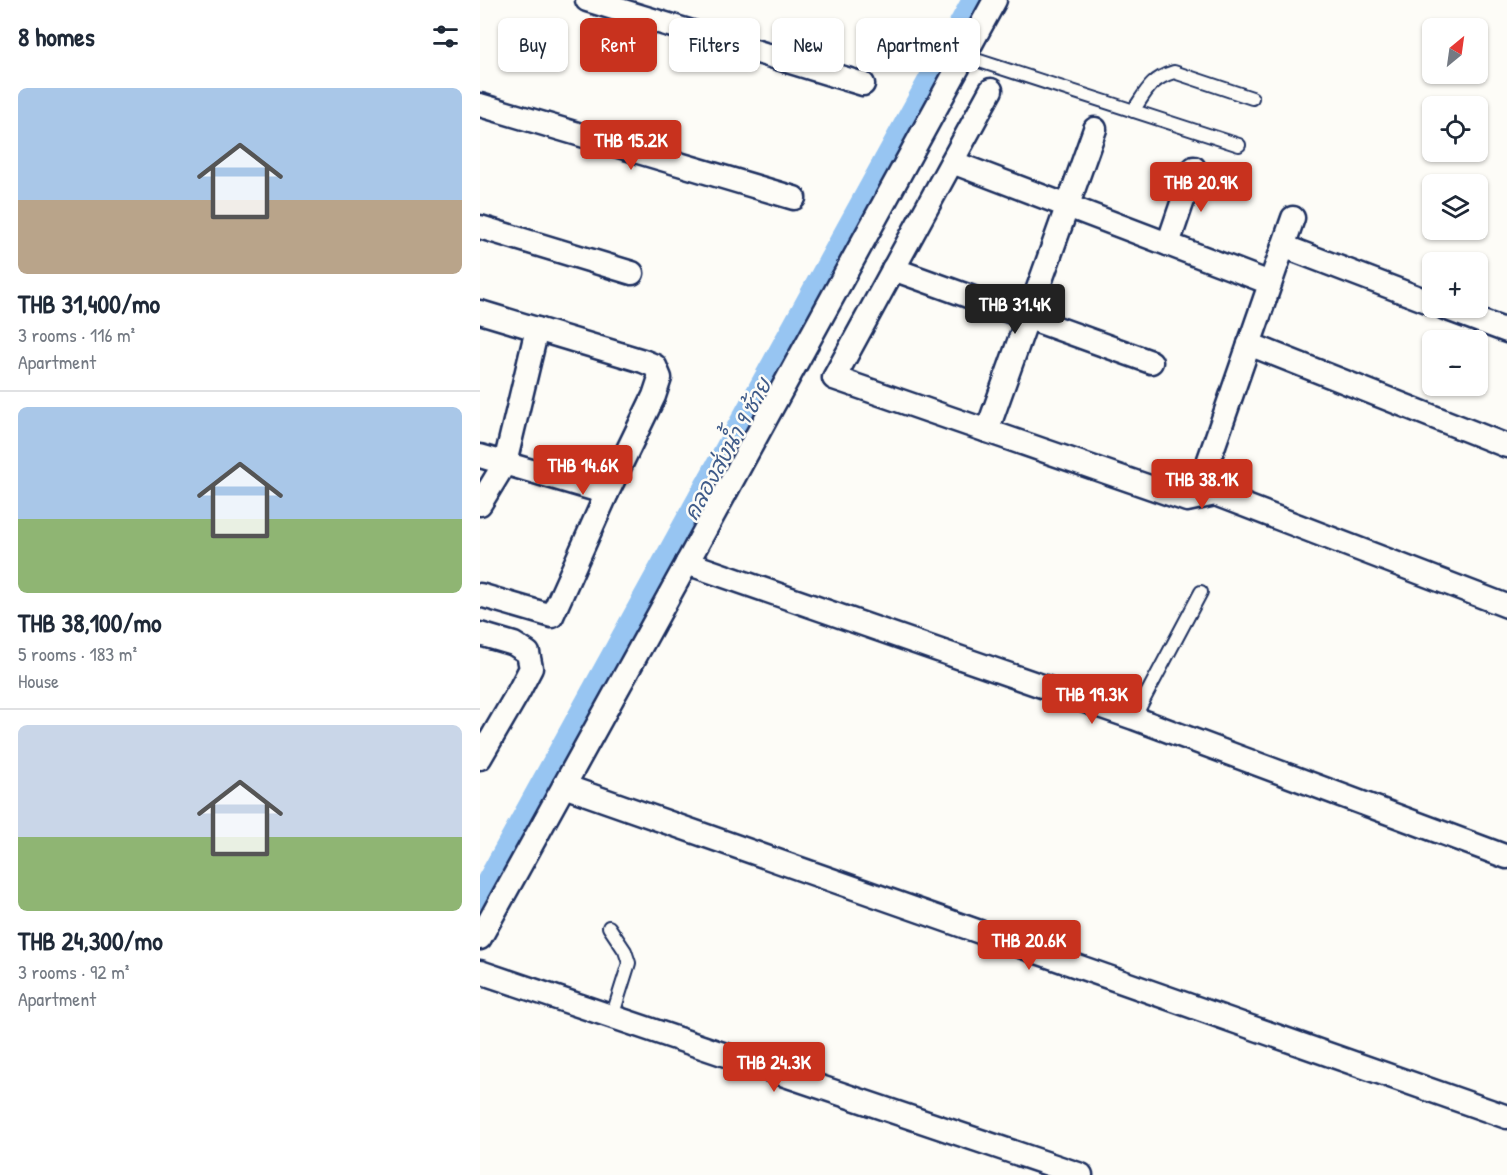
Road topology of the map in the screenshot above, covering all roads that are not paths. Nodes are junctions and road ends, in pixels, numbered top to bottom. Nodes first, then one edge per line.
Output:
1 (587, 0) edge
2 (995, 0) edge
3 (980, 27) edge
4 (980, 61) edge
5 (955, 72) edge
6 (863, 84) dead end
7 (991, 90) dead end
8 (1252, 98) dead end
9 (480, 105) edge
10 (1133, 111) junction
11 (1095, 129) dead end
12 (1239, 145) dead end
13 (952, 162) junction
14 (1194, 168) dead end
15 (794, 198) dead end
16 (1067, 206) junction
17 (1293, 218) dead end
18 (480, 227) edge
19 (1168, 244) junction
20 (1283, 246) junction
21 (893, 269) junction
22 (632, 273) dead end
23 (1270, 283) junction
24 (1422, 299) edge
25 (480, 312) edge
26 (1027, 317) junction
27 (1472, 318) edge
28 (537, 329) junction
29 (1507, 331) edge
30 (1249, 344) junction
31 (1151, 362) dead end
32 (987, 431) junction
33 (1507, 446) edge
34 (480, 456) edge
35 (505, 463) junction
36 (607, 493) junction
37 (1215, 494) junction
38 (480, 504) edge
39 (687, 563) junction
40 (1201, 592) dead end
41 (480, 595) edge
42 (1507, 606) edge
43 (480, 634) edge
44 (1134, 718) junction
45 (480, 758) edge
46 (564, 786) junction
47 (1507, 857) edge
48 (609, 927) dead end
49 (480, 938) edge
50 (480, 972) edge
51 (612, 1017) junction
52 (1507, 1117) edge
53 (1081, 1175) edge

1 - 6 street
2 - 3 street
4 - 10 lane
5 - 39 street
7 - 13 street
8 - 10 lane
9 - 15 street
10 - 12 lane
11 - 16 street
13 - 16 street
13 - 21 street
14 - 19 street
16 - 19 street
16 - 26 street
17 - 20 street
18 - 22 street
19 - 23 street
20 - 23 street
20 - 24 street
21 - 26 street
21 - 32 street
23 - 30 street
25 - 28 street
26 - 31 street
26 - 32 street
27 - 29 street
28 - 35 street
28 - 36 street
30 - 33 street
30 - 37 street
32 - 37 street
34 - 35 street
35 - 36 street
35 - 38 street
36 - 41 street
37 - 42 street
39 - 44 street
39 - 46 street
40 - 44 lane
43 - 45 street
44 - 47 street
46 - 49 street
46 - 52 street
48 - 51 lane
50 - 51 street
51 - 53 street

